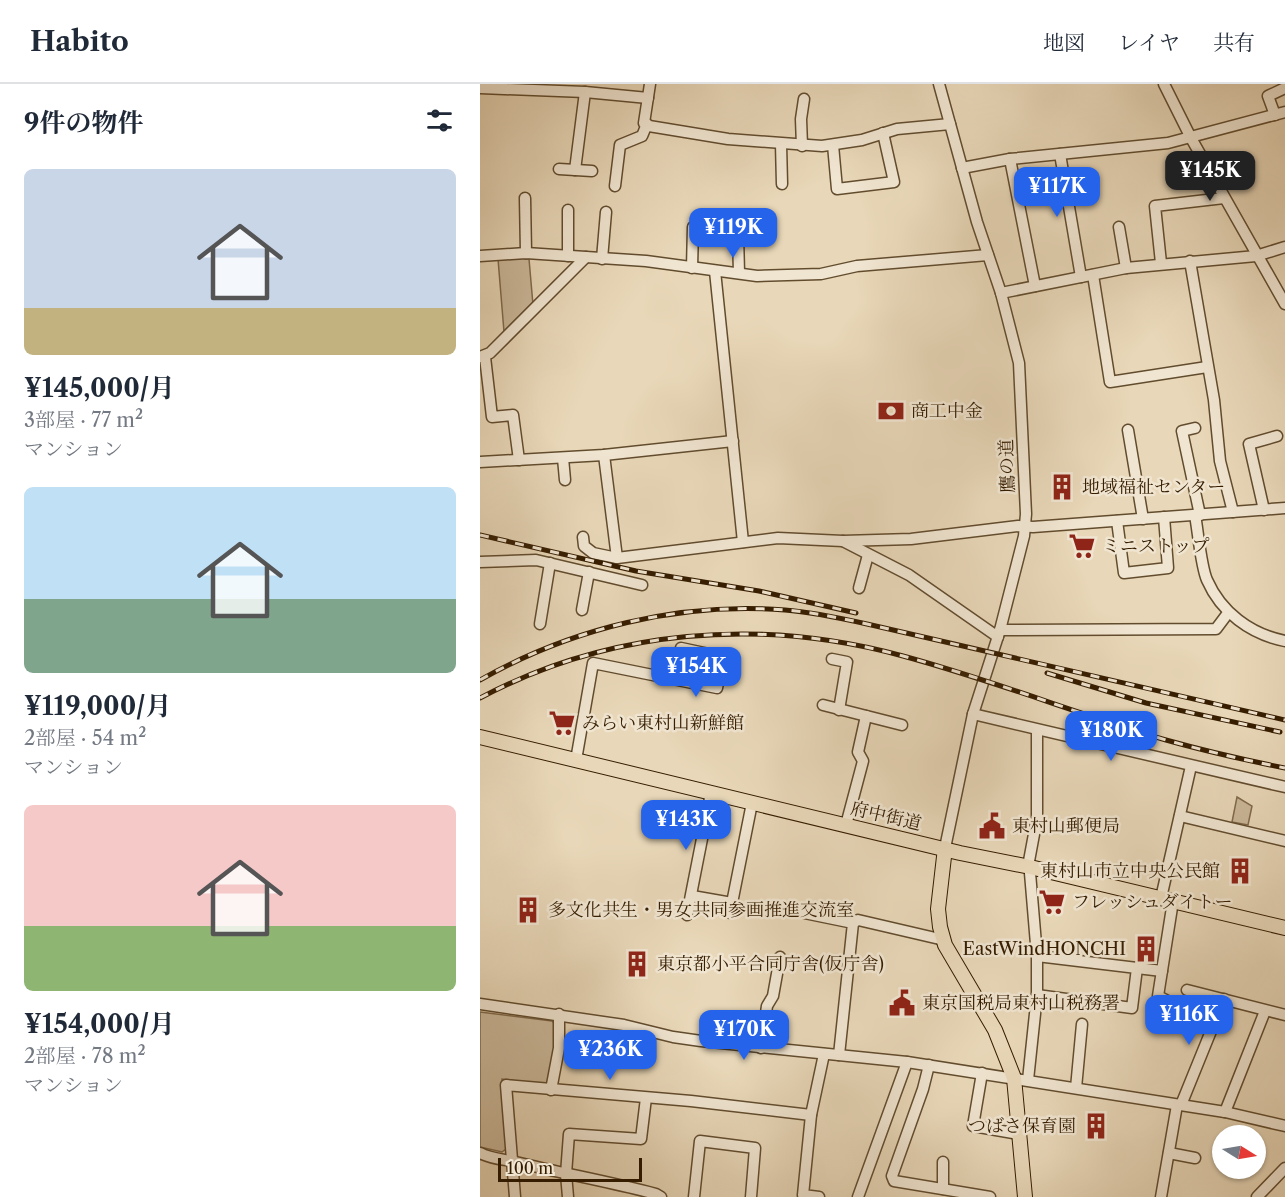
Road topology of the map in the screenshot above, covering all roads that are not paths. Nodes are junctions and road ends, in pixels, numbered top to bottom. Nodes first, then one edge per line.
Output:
1 (650, 84) edge
2 (939, 84) edge
3 (1164, 84) edge
4 (480, 88) edge
5 (1285, 88) edge
6 (612, 89) edge
7 (585, 92) junction
8 (648, 98) junction
9 (804, 99) dead end
10 (1280, 114) edge
11 (647, 124) junction
12 (950, 124) junction
13 (883, 134) junction
14 (1191, 138) junction
15 (781, 144) junction
16 (833, 145) junction
17 (802, 146) junction
18 (1060, 154) junction
19 (1010, 159) junction
20 (962, 168) junction
21 (559, 169) dead end
22 (575, 170) junction
23 (592, 171) dead end
24 (782, 184) dead end
25 (615, 186) dead end
26 (525, 198) dead end
27 (1224, 198) junction
28 (568, 210) dead end
29 (606, 212) dead end
30 (693, 227) dead end
31 (1119, 227) dead end
32 (738, 235) dead end
33 (1285, 247) edge
34 (526, 253) junction
35 (988, 255) junction
36 (480, 256) edge
37 (568, 256) junction
38 (1256, 256) junction
39 (586, 257) junction
40 (602, 259) junction
41 (1190, 261) junction
42 (1161, 263) junction
43 (692, 268) junction
44 (1125, 268) junction
45 (715, 271) junction
46 (739, 273) junction
47 (1093, 275) junction
48 (1081, 277) junction
49 (1035, 286) junction
50 (1001, 294) junction
51 (1285, 304) edge
52 (482, 357) edge
53 (1207, 367) junction
54 (1195, 428) dead end
55 (1128, 430) dead end
56 (1277, 436) dead end
57 (732, 441) junction
58 (604, 455) junction
59 (563, 458) junction
60 (519, 460) junction
61 (480, 462) edge
62 (565, 480) dead end
63 (1285, 508) edge
64 (1264, 510) junction
65 (1233, 512) junction
66 (1197, 515) junction
67 (1164, 517) junction
68 (1143, 519) junction
69 (1117, 521) junction
70 (1025, 526) junction
71 (583, 537) dead end
72 (843, 540) junction
73 (743, 542) junction
74 (868, 555) junction
75 (617, 558) junction
76 (480, 562) edge
77 (550, 563) junction
78 (589, 572) junction
79 (642, 585) dead end
80 (859, 588) dead end
81 (582, 610) dead end
82 (1228, 613) junction
83 (540, 624) dead end
84 (999, 633) junction
85 (1285, 641) edge
86 (832, 659) dead end
87 (675, 679) junction
88 (823, 705) dead end
89 (839, 710) junction
90 (973, 714) junction
91 (867, 716) junction
92 (903, 725) dead end
93 (1037, 730) junction
94 (480, 739) edge
95 (576, 760) junction
96 (1191, 766) junction
97 (1285, 786) edge
98 (711, 792) junction
99 (752, 803) junction
100 (1180, 816) junction
101 (846, 825) junction
102 (1285, 841) edge
103 (945, 849) junction
104 (1030, 867) junction
105 (692, 896) junction
106 (1167, 899) junction
107 (775, 907) dead end
108 (687, 915) dead end
109 (853, 922) junction
110 (1285, 928) edge
111 (944, 940) junction
112 (1038, 956) junction
113 (780, 957) dead end
114 (1137, 968) junction
115 (1162, 971) junction
116 (1187, 990) dead end
117 (1037, 995) junction
118 (1224, 999) junction
119 (480, 1004) edge
120 (1175, 1005) dead end
121 (1266, 1011) junction
122 (560, 1014) junction
123 (1285, 1015) edge
124 (1082, 1024) dead end
125 (761, 1048) junction
126 (824, 1054) junction
127 (839, 1055) junction
128 (907, 1062) junction
129 (929, 1065) junction
130 (982, 1074) junction
131 (1014, 1078) junction
132 (1028, 1080) junction
133 (1076, 1088) junction
134 (551, 1090) junction
135 (646, 1098) junction
136 (1179, 1105) junction
137 (1225, 1112) junction
138 (811, 1115) junction
139 (1285, 1126) edge
140 (1019, 1134) junction
141 (480, 1153) edge
142 (1168, 1153) junction
143 (1196, 1158) dead end
144 (512, 1161) junction
145 (943, 1162) dead end
146 (1285, 1168) edge
147 (566, 1174) junction
148 (943, 1189) junction
149 (803, 1196) edge
150 (515, 1197) edge
151 (568, 1197) edge
152 (661, 1197) edge
153 (694, 1197) edge
154 (751, 1197) edge
155 (819, 1197) edge
156 (858, 1197) edge
157 (990, 1197) edge
158 (1025, 1197) edge
159 (1161, 1197) edge
160 (1257, 1197) edge

1 - 8 street
2 - 12 street, 鷹の道
3 - 14 street
4 - 7 street
5 - 10 street
6 - 7 street
6 - 8 street
7 - 22 street
8 - 11 street
9 - 17 street
10 - 14 street
11 - 15 street
11 - 25 street
12 - 13 street
12 - 20 street, 鷹の道
13 - 16 street
13 - 16 street
14 - 18 street
14 - 27 street
15 - 17 street
15 - 24 street
16 - 17 street
18 - 19 street
18 - 48 street
19 - 20 street
19 - 49 street
20 - 35 street, 鷹の道
21 - 22 street
22 - 23 street
26 - 34 street
27 - 38 street
27 - 42 street
28 - 37 street
29 - 40 street
30 - 43 street
31 - 44 street
32 - 46 street
33 - 38 street
34 - 36 street
34 - 37 street
35 - 46 street
35 - 50 street, 鷹の道
37 - 39 street
38 - 41 street
38 - 51 street
39 - 40 street
39 - 52 street
40 - 43 street
41 - 42 street
41 - 53 street
42 - 44 street
43 - 45 street
44 - 47 street
45 - 46 street
45 - 57 street
47 - 48 street
47 - 53 street
48 - 49 street
49 - 50 street
50 - 70 street, 鷹の道
52 - 60 street
53 - 65 street
54 - 66 street
55 - 68 street
56 - 64 street
57 - 58 street
57 - 73 street
58 - 59 street
58 - 75 street
59 - 60 street
59 - 62 street
60 - 61 street
63 - 64 street
64 - 65 street
65 - 66 street
66 - 67 street
66 - 82 street
67 - 68 street
67 - 69 street
68 - 69 street
69 - 70 street
70 - 72 street
70 - 84 street, 鷹の道
71 - 75 street
72 - 73 street
72 - 74 street
73 - 75 street
74 - 80 street
74 - 84 street
76 - 77 street
77 - 78 street
77 - 83 street
78 - 79 street
78 - 81 street
82 - 84 street
82 - 85 street
84 - 90 street, 鷹の道
86 - 89 street
87 - 87 street
87 - 95 street
88 - 89 street
89 - 91 street
90 - 93 street
90 - 103 street, 鷹の道
91 - 92 street
91 - 101 street
93 - 96 street
93 - 104 street
94 - 95 main road, 府中街道
95 - 98 main road, 府中街道
96 - 97 street
96 - 100 street
98 - 99 main road, 府中街道
98 - 105 street
99 - 101 main road, 府中街道
99 - 105 street
100 - 102 street
100 - 106 street
101 - 103 main road, 府中街道
103 - 104 main road, 府中街道
103 - 111 main road
104 - 106 main road, 府中街道
104 - 112 street
105 - 108 street
106 - 110 main road, 府中街道
106 - 115 street
107 - 109 street
109 - 111 street
109 - 127 street
111 - 131 main road
112 - 114 street
112 - 117 street
113 - 125 street
114 - 115 street
114 - 117 street
115 - 120 street
116 - 118 street
117 - 132 street
118 - 121 street
118 - 136 street
119 - 122 street
121 - 123 street
121 - 137 street
122 - 125 street
122 - 134 street
124 - 133 street
125 - 126 street
126 - 127 street
126 - 138 street
127 - 128 street
128 - 129 street
128 - 156 street
129 - 130 street
129 - 148 street
130 - 131 street
130 - 140 street
131 - 132 street
131 - 140 main road
132 - 133 street
133 - 136 street
134 - 135 street
134 - 144 street
135 - 138 street
135 - 147 street
136 - 137 street
136 - 142 street
137 - 139 street
138 - 149 street
140 - 158 main road
141 - 144 street
142 - 143 street
142 - 159 street
144 - 147 street
144 - 150 street
145 - 148 street
146 - 160 street
147 - 151 street
147 - 152 street
148 - 157 street
149 - 155 street
153 - 154 street

